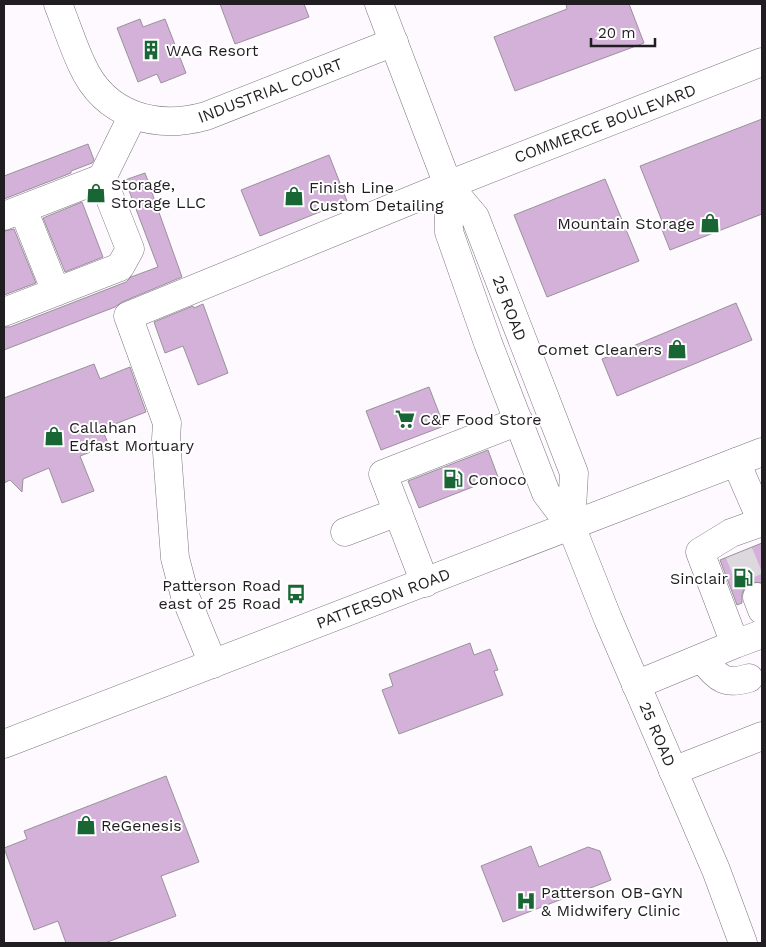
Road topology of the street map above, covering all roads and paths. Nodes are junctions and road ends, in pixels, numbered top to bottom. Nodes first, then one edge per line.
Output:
1 (58, 4) edge
2 (379, 4) edge
3 (394, 42) junction
4 (762, 62) edge
5 (133, 115) junction
6 (102, 178) junction
7 (448, 185) junction
8 (13, 212) edge
9 (56, 292) junction
10 (4, 312) edge
11 (519, 422) junction
12 (762, 452) edge
13 (736, 462) junction
14 (398, 512) junction
15 (762, 522) edge
16 (571, 526) junction
17 (345, 532) dead end
18 (425, 582) junction
19 (762, 634) edge
20 (735, 644) junction
21 (702, 659) junction
22 (213, 664) junction
23 (749, 678) dead end
24 (636, 685) junction
25 (762, 736) edge
26 (4, 744) edge
27 (673, 771) junction
28 (743, 943) edge

1 - 5 main road, INDUSTRIAL COURT
2 - 3 main road, 25 ROAD
3 - 5 main road, INDUSTRIAL COURT
3 - 7 main road, 25 ROAD
4 - 7 main road, COMMERCE BOULEVARD
5 - 6 main road
6 - 8 main road
6 - 9 main road
7 - 11 main road, 25 ROAD
7 - 16 main road, 25 ROAD
7 - 22 main road, COMMERCE BOULEVARD
8 - 9 main road
9 - 10 main road
11 - 14 main road
11 - 16 main road, 25 ROAD
12 - 13 main road, PATTERSON ROAD
13 - 15 main road
13 - 16 main road, PATTERSON ROAD
14 - 17 main road
14 - 18 main road
15 - 20 main road
16 - 18 main road, PATTERSON ROAD
16 - 24 main road, 25 ROAD
18 - 22 main road, PATTERSON ROAD
19 - 20 main road
20 - 21 main road
21 - 23 main road
21 - 24 main road
22 - 26 main road, PATTERSON ROAD
24 - 27 main road, 25 ROAD
25 - 27 main road
27 - 28 main road, 25 ROAD

